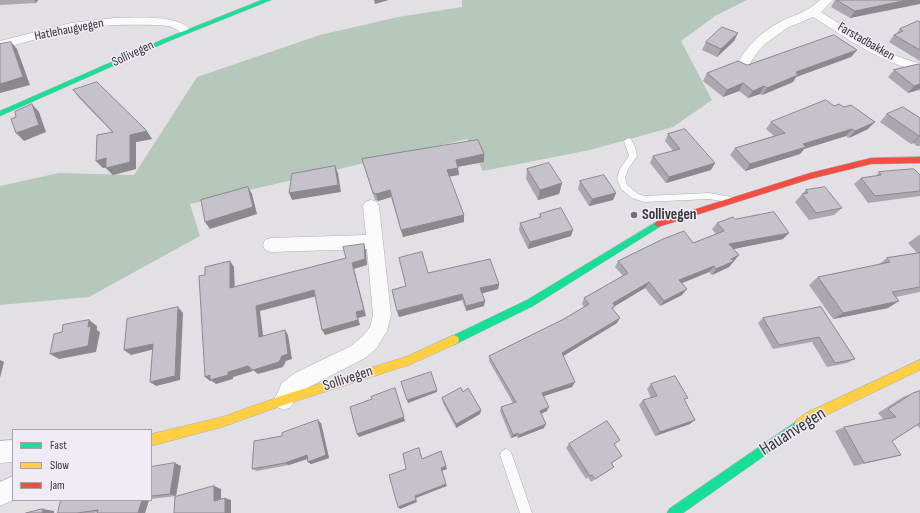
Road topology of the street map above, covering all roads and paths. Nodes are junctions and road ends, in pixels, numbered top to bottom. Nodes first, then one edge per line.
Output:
1 (268, 0) edge
2 (827, 0) edge
3 (814, 12) junction
4 (184, 30) junction
5 (0, 46) edge
6 (742, 64) edge
7 (920, 67) edge
8 (0, 114) edge
9 (628, 141) dead end
10 (920, 160) edge
11 (734, 200) junction
12 (371, 206) dead end
13 (374, 242) junction
14 (271, 244) dead end
15 (920, 365) edge
16 (284, 400) junction
17 (152, 440) edge
18 (0, 452) edge
19 (12, 452) edge
20 (506, 455) dead end
21 (12, 488) edge
22 (0, 495) edge
23 (526, 513) edge
24 (673, 513) edge

1 - 4 street, Sollivegen
2 - 3 street
3 - 6 street
3 - 7 street, Farstadbakken
4 - 5 street, Hatlehaugvegen
4 - 8 street, Sollivegen
9 - 11 lane
10 - 11 street, Sollivegen
11 - 16 street, Sollivegen
12 - 13 street, Sollivegen
13 - 14 street
13 - 16 street, Sollivegen
15 - 24 street, Hauanvegen
16 - 17 street, Sollivegen
18 - 19 street
20 - 23 lane
21 - 22 street

